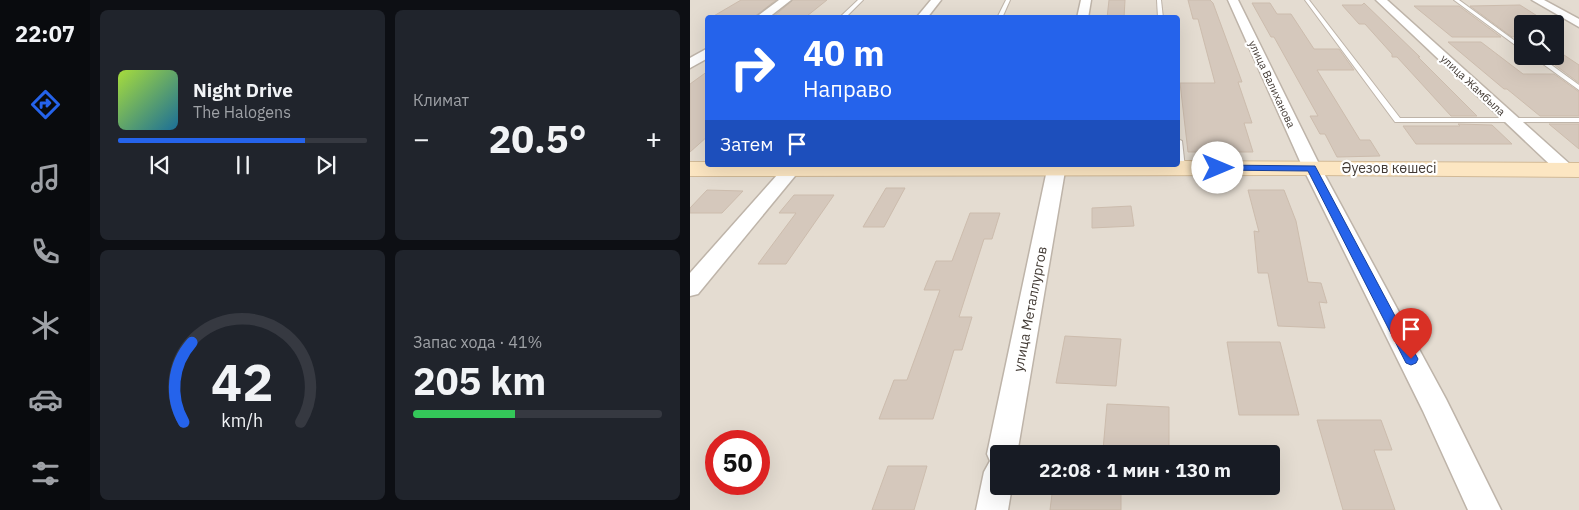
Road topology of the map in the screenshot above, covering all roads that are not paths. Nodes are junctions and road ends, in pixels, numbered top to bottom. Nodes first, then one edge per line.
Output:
1 (786, 0) edge
2 (861, 0) edge
3 (936, 0) edge
4 (1008, 0) edge
5 (1086, 0) edge
6 (1159, 0) edge
7 (1232, 0) edge
8 (1307, 0) edge
9 (1381, 0) edge
10 (1456, 0) edge
11 (1537, 0) edge
12 (764, 15) edge
13 (844, 15) edge
14 (923, 15) edge
15 (1000, 15) edge
16 (1083, 15) edge
17 (1161, 15) edge
18 (1579, 24) edge
19 (1514, 42) edge
20 (705, 54) edge
21 (690, 64) edge
22 (1547, 65) edge
23 (1579, 88) edge
24 (1511, 120) junction
25 (1579, 120) edge
26 (1180, 159) edge
27 (794, 167) edge
28 (1056, 167) edge
29 (1118, 167) edge
30 (1181, 168) junction
31 (1312, 168) junction
32 (690, 169) edge
33 (1572, 170) edge
34 (690, 288) edge
35 (1004, 445) edge
36 (995, 495) edge
37 (992, 510) edge
38 (1485, 510) edge

1 - 12 street
2 - 13 lane
3 - 14 street
4 - 15 lane
5 - 16 street
6 - 17 lane
7 - 31 street, улица Валиханова
8 - 24 lane
9 - 24 street, улица Жамбыла
10 - 19 lane
11 - 18 street
20 - 21 street
22 - 23 lane
24 - 25 lane
24 - 33 street, улица Жамбыла
26 - 30 lane
27 - 32 main road, Әуезов көшесі
27 - 34 street
28 - 35 street, улица Металлургов
29 - 30 main road, Әуезов көшесі
30 - 31 main road, Әуезов көшесі
31 - 33 main road, Әуезов көшесі
31 - 38 street, улица Валиханова
36 - 37 street

